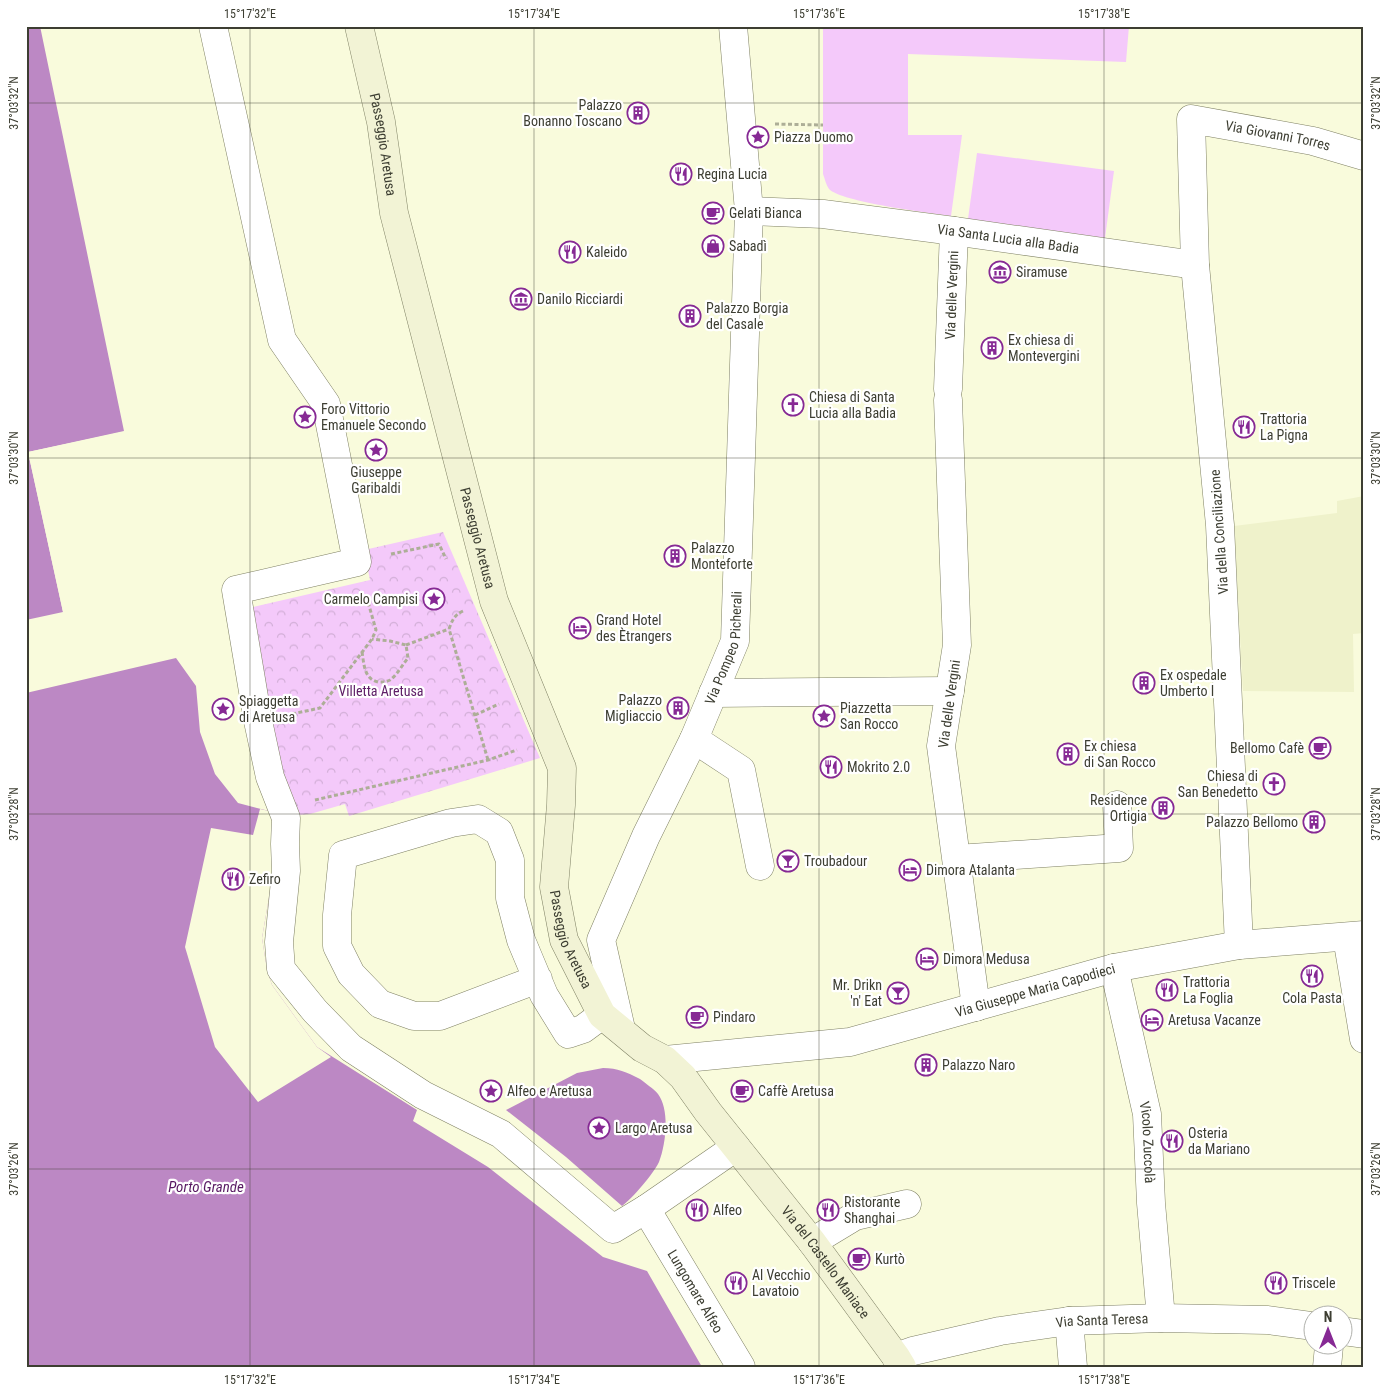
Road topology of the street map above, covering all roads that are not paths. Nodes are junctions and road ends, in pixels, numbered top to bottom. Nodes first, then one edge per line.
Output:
1 (213, 26) edge
2 (359, 26) edge
3 (733, 26) edge
4 (1191, 119) joint
5 (1364, 156) edge
6 (750, 211) junction
7 (954, 231) junction
8 (1195, 265) junction
9 (950, 691) junction
10 (712, 693) junction
11 (694, 740) junction
12 (1117, 805) dead end
13 (957, 859) junction
14 (760, 866) dead end
15 (1355, 936) edge
16 (1239, 945) junction
17 (1114, 968) junction
18 (538, 979) junction
19 (976, 1007) junction
20 (612, 1022) junction
21 (1364, 1039) edge
22 (665, 1060) junction
23 (741, 1154) junction
24 (907, 1204) dead end
25 (648, 1212) junction
26 (812, 1242) junction
27 (1161, 1318) junction
28 (1069, 1320) junction
29 (1302, 1325) edge
30 (899, 1362) edge
31 (741, 1367) edge
32 (1073, 1367) edge

1 - 25 street
2 - 20 street, Passeggio Aretusa
3 - 6 street
4 - 5 street, Via Giovanni Torres
4 - 8 street, Via della Conciliazione
6 - 7 street, Via Santa Lucia alla Badia
6 - 10 street, Via Pompeo Picherali
7 - 8 street, Via Santa Lucia alla Badia
7 - 9 street, Via delle Vergini
8 - 16 street, Via della Conciliazione
9 - 10 street
9 - 13 street, Via delle Vergini
10 - 11 street, Via Pompeo Picherali
11 - 14 street
11 - 20 street, Via Pompeo Picherali
12 - 13 street
13 - 19 street, Via delle Vergini
15 - 16 street, Via Giuseppe Maria Capodieci
15 - 21 street
16 - 17 street, Via Giuseppe Maria Capodieci
17 - 19 street, Via Giuseppe Maria Capodieci
17 - 27 street, Vicolo Zuccolà
18 - 18 street
18 - 20 street
19 - 22 street, Via Giuseppe Maria Capodieci
20 - 22 street, Via del Castello Maniace
22 - 23 street, Via del Castello Maniace
23 - 25 street
23 - 26 street, Via del Castello Maniace
24 - 26 street
25 - 31 street, Lungomare Alfeo
26 - 30 street, Via del Castello Maniace
27 - 28 street, Via Santa Teresa
27 - 29 street, Via Santa Teresa
28 - 30 street, Via Santa Teresa
28 - 32 street

